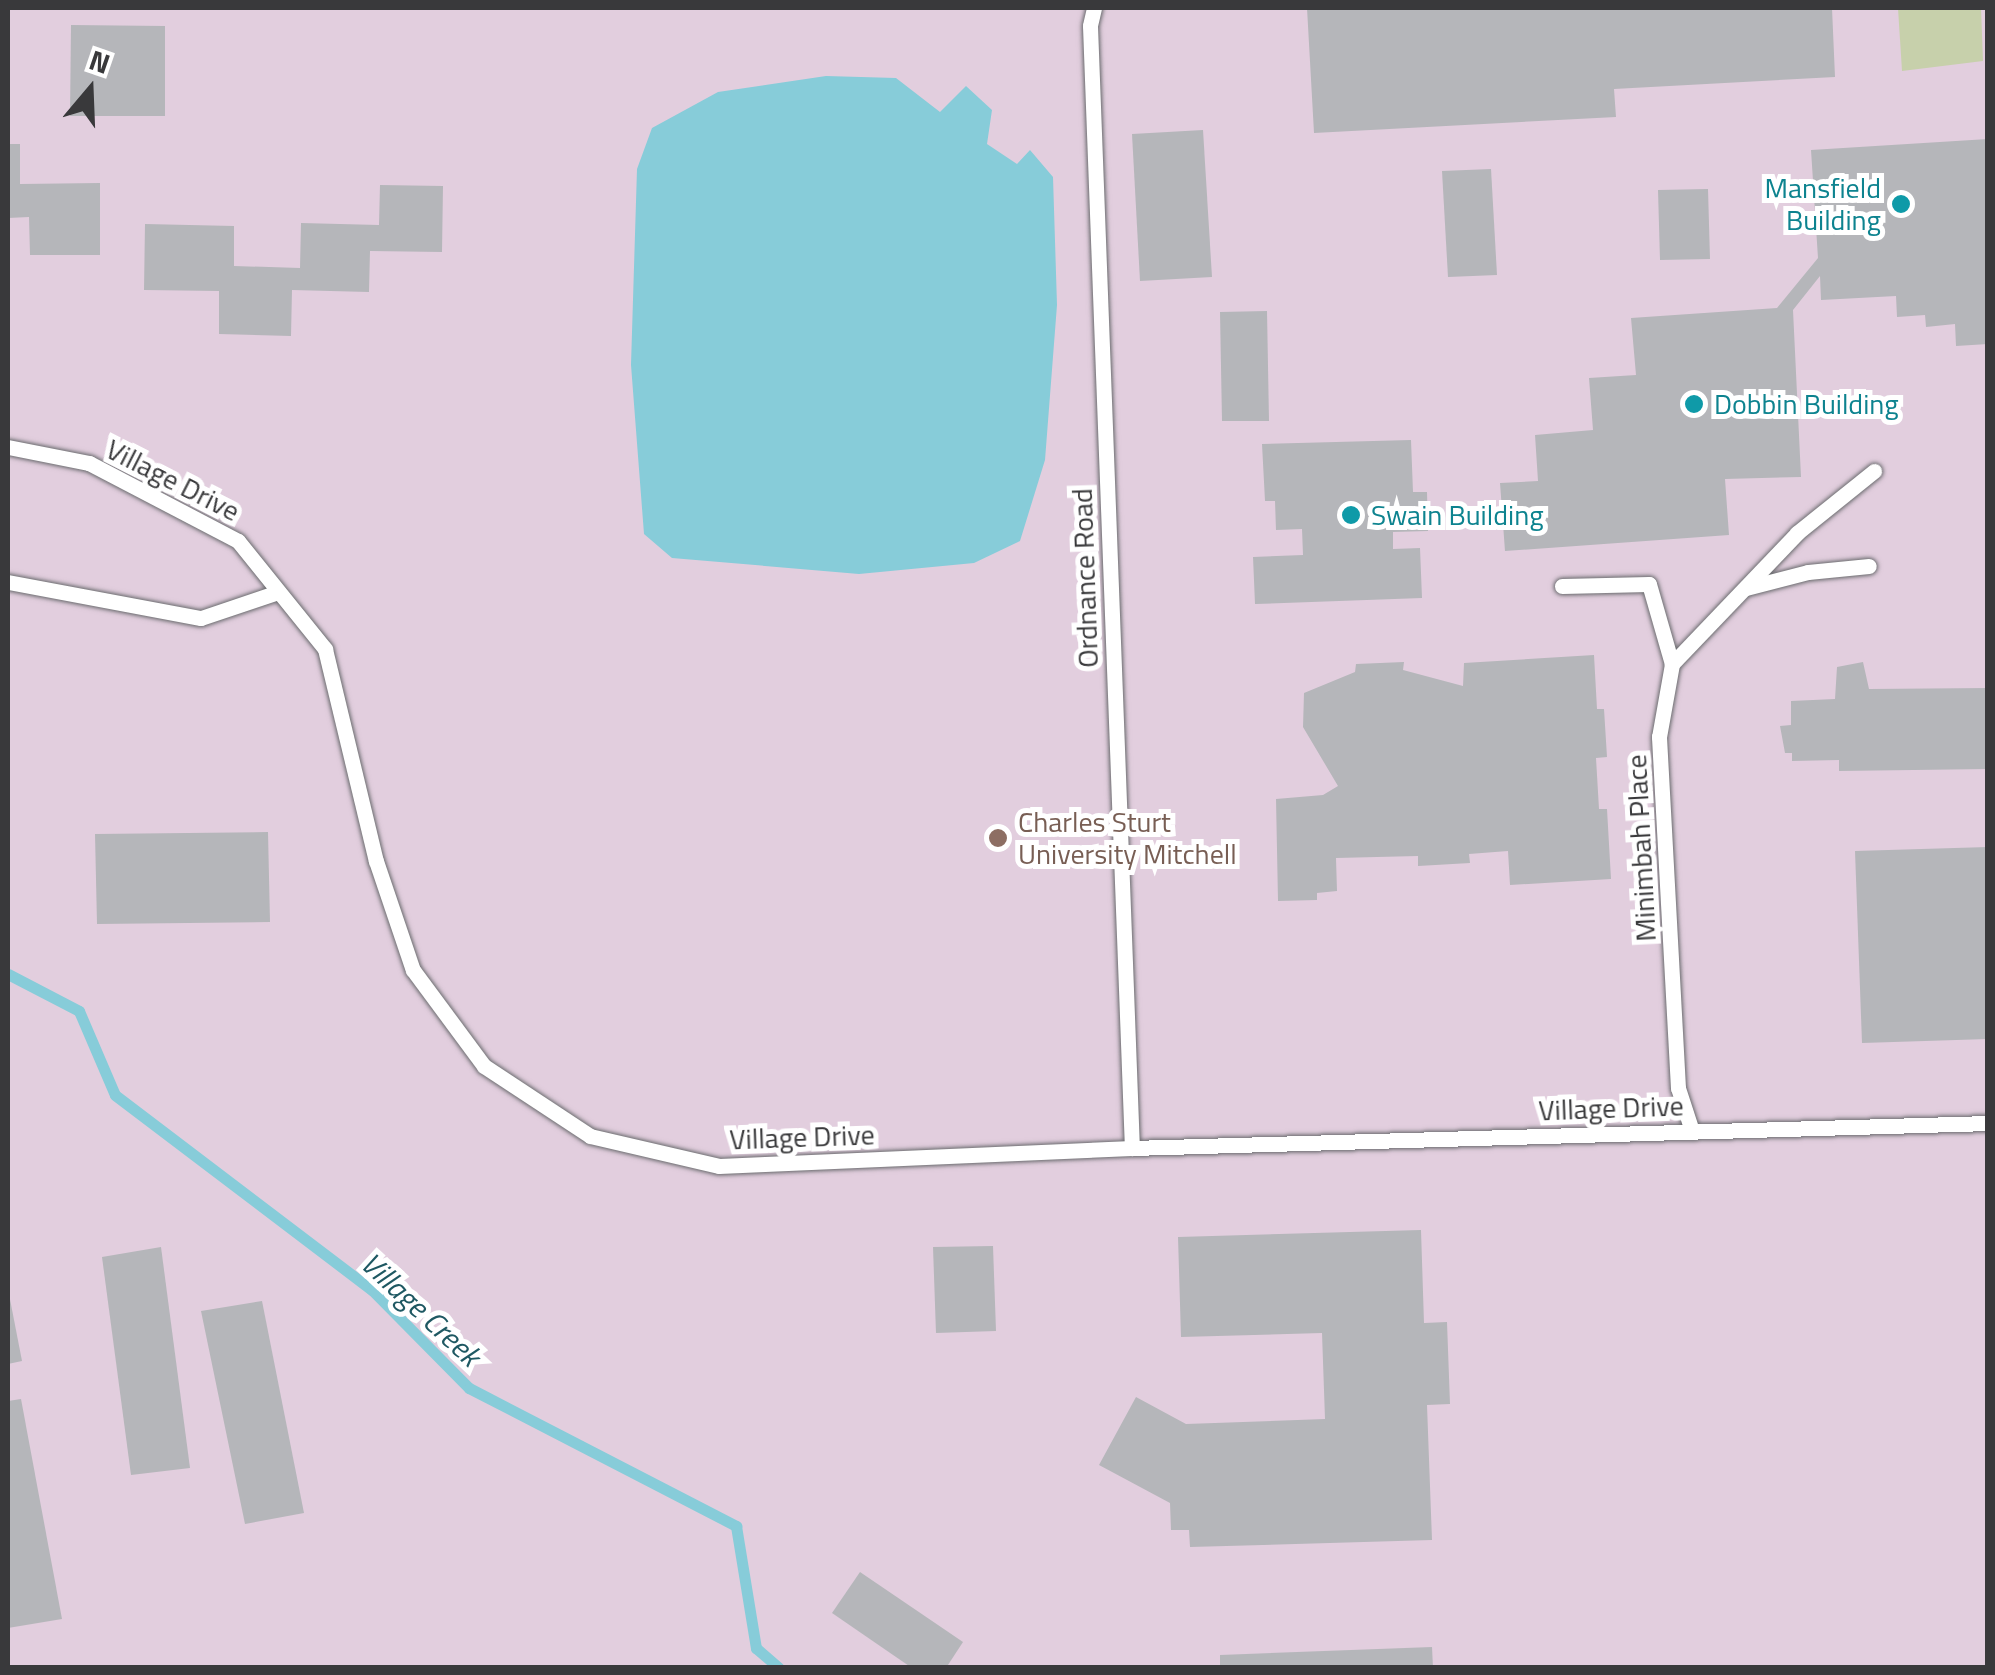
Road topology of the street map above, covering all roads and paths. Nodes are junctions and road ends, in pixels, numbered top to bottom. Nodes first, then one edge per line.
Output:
1 (1094, 8) edge
2 (8, 448) edge
3 (1874, 471) dead end
4 (1868, 566) dead end
5 (8, 582) edge
6 (1562, 586) dead end
7 (1742, 589) junction
8 (278, 592) junction
9 (1672, 664) junction
10 (1988, 1123) edge
11 (1692, 1131) junction
12 (1132, 1148) junction

1 - 12 lane, Ordnance Road
2 - 8 lane, Village Drive
3 - 7 lane
4 - 7 lane
5 - 8 lane
6 - 9 lane
7 - 9 lane
8 - 12 lane, Village Drive
9 - 11 lane, Minimbah Place
10 - 11 lane, Village Drive
11 - 12 lane, Village Drive

